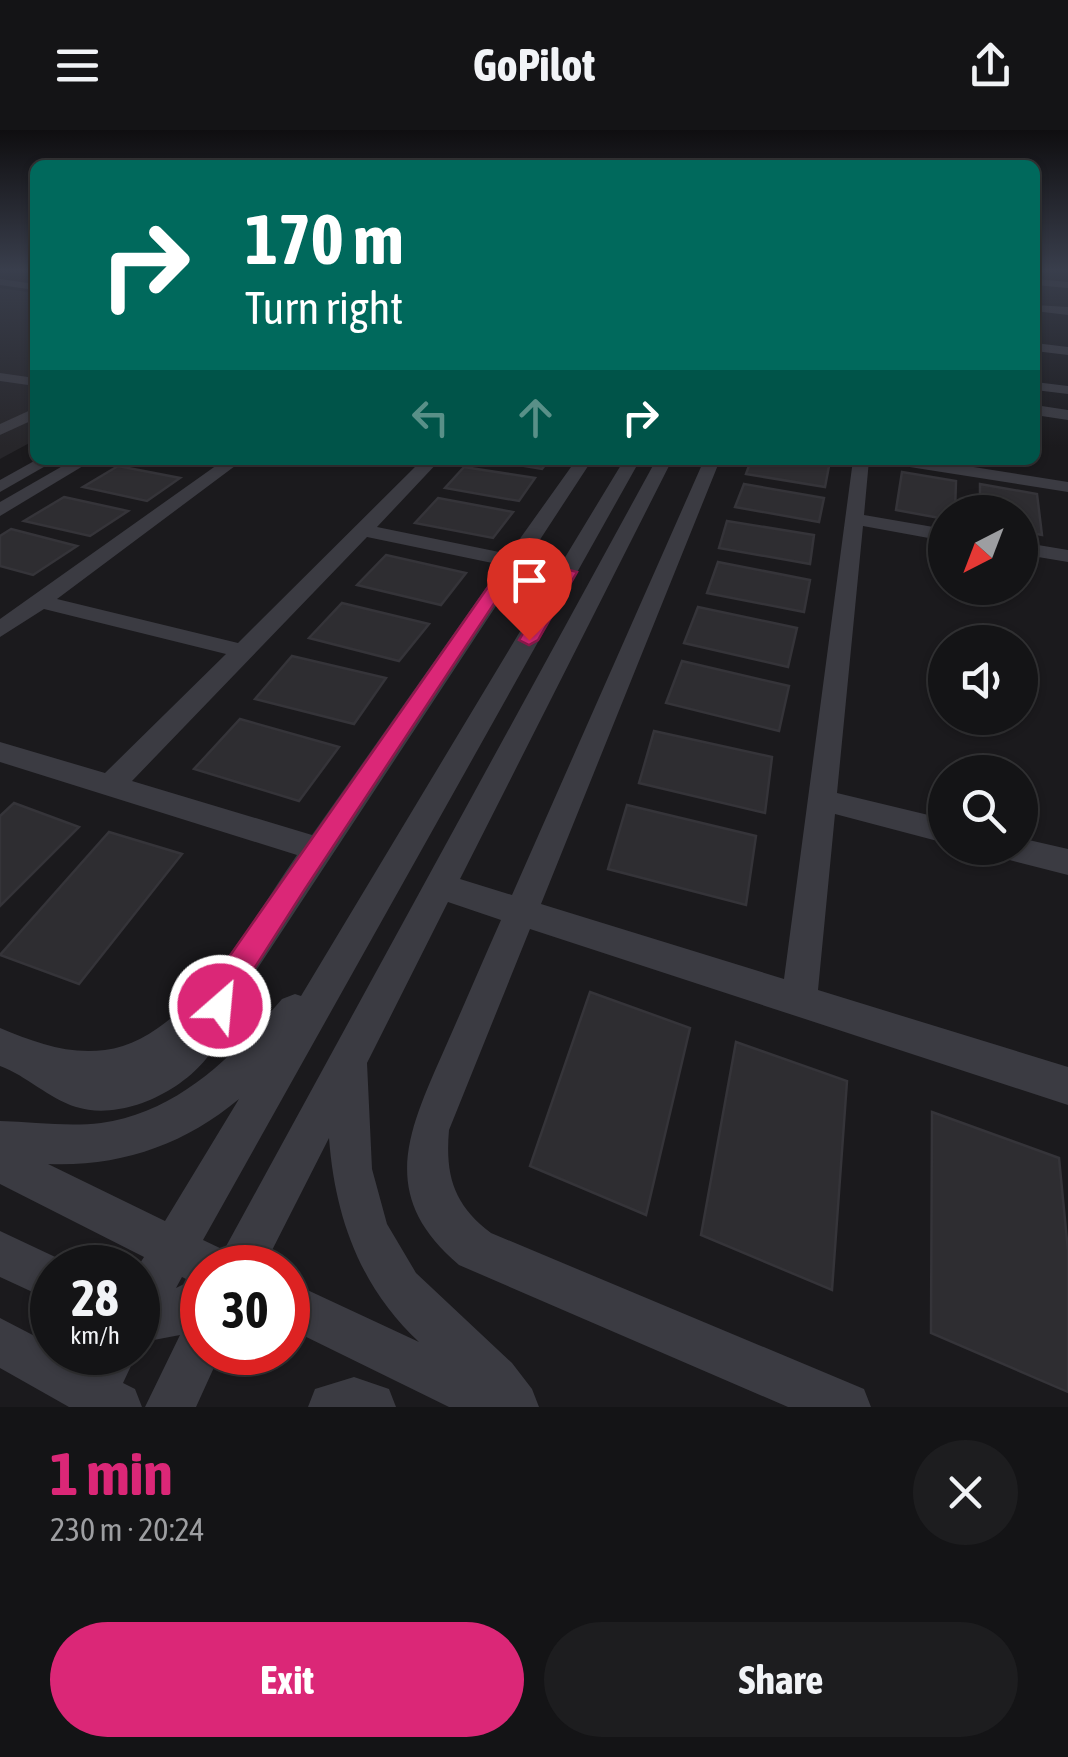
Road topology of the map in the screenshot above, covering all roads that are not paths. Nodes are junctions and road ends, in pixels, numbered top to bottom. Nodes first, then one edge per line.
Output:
1 (1040, 348) edge
2 (1068, 351) edge
3 (0, 377) edge
4 (30, 381) edge
5 (1040, 387) edge
6 (1068, 390) edge
7 (1040, 400) edge
8 (1068, 403) edge
9 (1040, 411) edge
10 (30, 415) edge
11 (1068, 415) edge
12 (1040, 426) edge
13 (0, 430) edge
14 (1068, 430) edge
15 (30, 453) edge
16 (39, 465) edge
17 (76, 465) edge
18 (228, 465) edge
19 (427, 465) edge
20 (581, 465) edge
21 (629, 465) edge
22 (661, 465) edge
23 (710, 465) edge
24 (860, 465) edge
25 (929, 465) edge
26 (0, 469) edge
27 (0, 487) edge
28 (1068, 487) edge
29 (0, 510) edge
30 (854, 519) junction
31 (361, 530) junction
32 (928, 532) edge
33 (1038, 551) edge
34 (1068, 556) edge
35 (515, 560) junction
36 (569, 572) junction
37 (40, 601) junction
38 (0, 630) edge
39 (242, 651) junction
40 (0, 752) edge
41 (110, 786) junction
42 (822, 800) junction
43 (928, 827) edge
44 (317, 849) junction
45 (1038, 855) edge
46 (1068, 862) edge
47 (439, 886) junction
48 (521, 913) junction
49 (349, 944) junction
50 (799, 1001) junction
51 (0, 1046) edge
52 (352, 1053) junction
53 (1068, 1086) edge
54 (0, 1141) edge
55 (0, 1162) edge
56 (199, 1245) edge
57 (251, 1245) edge
58 (180, 1252) edge
59 (0, 1253) edge
60 (30, 1268) edge
61 (180, 1270) edge
62 (160, 1289) edge
63 (310, 1315) edge
64 (0, 1342) edge
65 (186, 1375) edge
66 (107, 1384) edge
67 (170, 1407) edge
68 (333, 1407) edge
69 (372, 1407) edge
70 (502, 1407) edge
71 (514, 1407) edge
72 (846, 1407) edge

1 - 2 street
3 - 4 street
5 - 6 street
7 - 8 street
9 - 11 street
10 - 13 street
12 - 14 street
15 - 26 street
16 - 27 street
17 - 29 street
18 - 37 street
19 - 31 street
20 - 35 street
21 - 36 street
22 - 47 street
23 - 48 street
24 - 30 street
25 - 28 street
30 - 32 street
30 - 42 street
31 - 35 street
31 - 39 street
33 - 34 street
35 - 36 street
35 - 44 street
36 - 49 street
37 - 38 street
37 - 39 street
39 - 41 street
40 - 41 street
41 - 44 street
42 - 43 street
42 - 50 street
44 - 51 street
45 - 46 street
47 - 48 street
47 - 52 street
48 - 50 street
48 - 72 street
49 - 54 street
49 - 56 street
50 - 53 street
52 - 57 street
52 - 71 street
55 - 58 street
59 - 60 street
61 - 62 street
63 - 70 street
64 - 66 street
65 - 67 street
68 - 69 street

